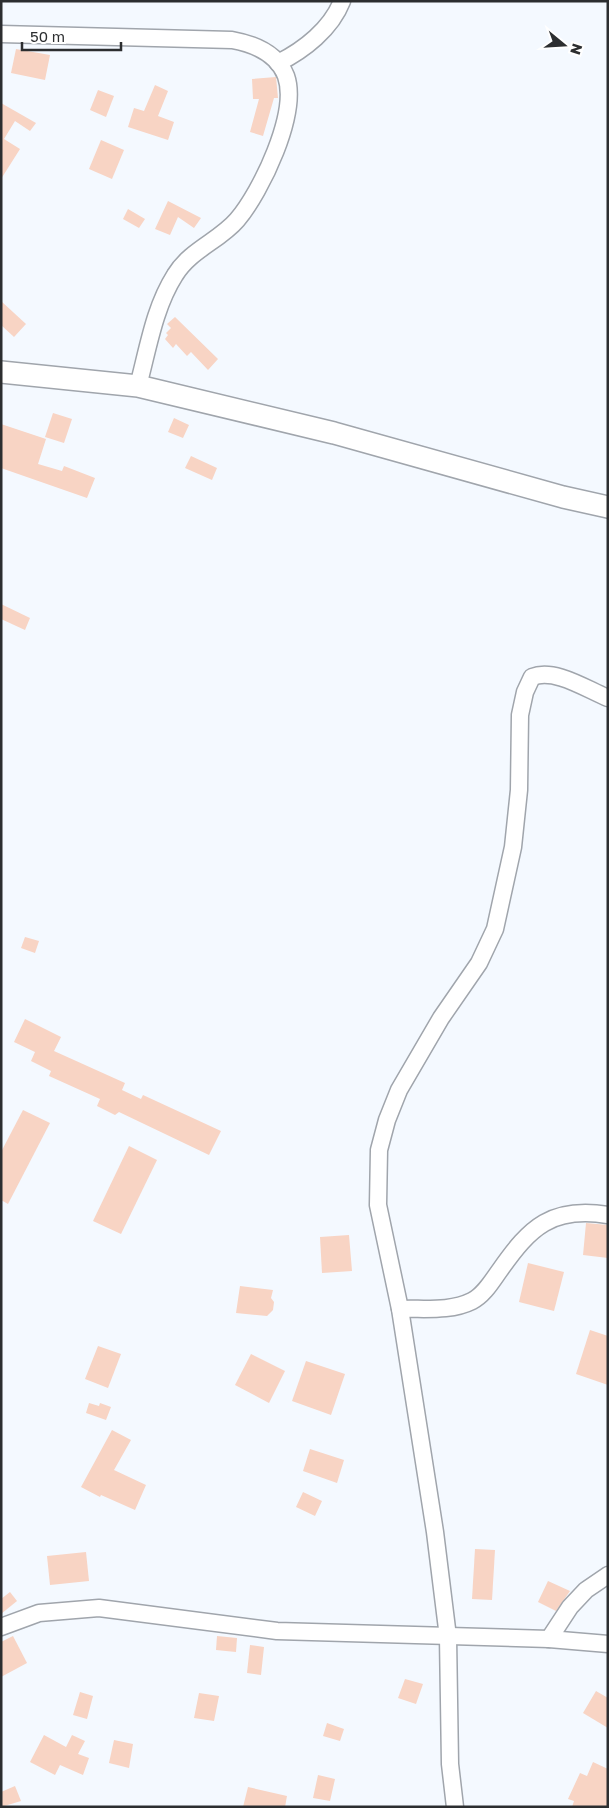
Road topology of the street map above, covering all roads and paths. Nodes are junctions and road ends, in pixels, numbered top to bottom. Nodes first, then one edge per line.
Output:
1 (342, 1) edge
2 (1, 34) edge
3 (278, 63) junction
4 (1, 372) edge
5 (138, 386) junction
6 (608, 507) edge
7 (608, 698) edge
8 (608, 1215) edge
9 (400, 1309) junction
10 (608, 1575) edge
11 (1, 1627) edge
12 (448, 1637) junction
13 (549, 1639) junction
14 (608, 1644) edge
15 (455, 1807) edge

1 - 3 street
2 - 3 street
3 - 5 street
4 - 5 main road
5 - 6 main road
7 - 9 street
8 - 9 street
9 - 12 street
10 - 13 street
11 - 12 street
12 - 13 street
12 - 15 street
13 - 14 street

